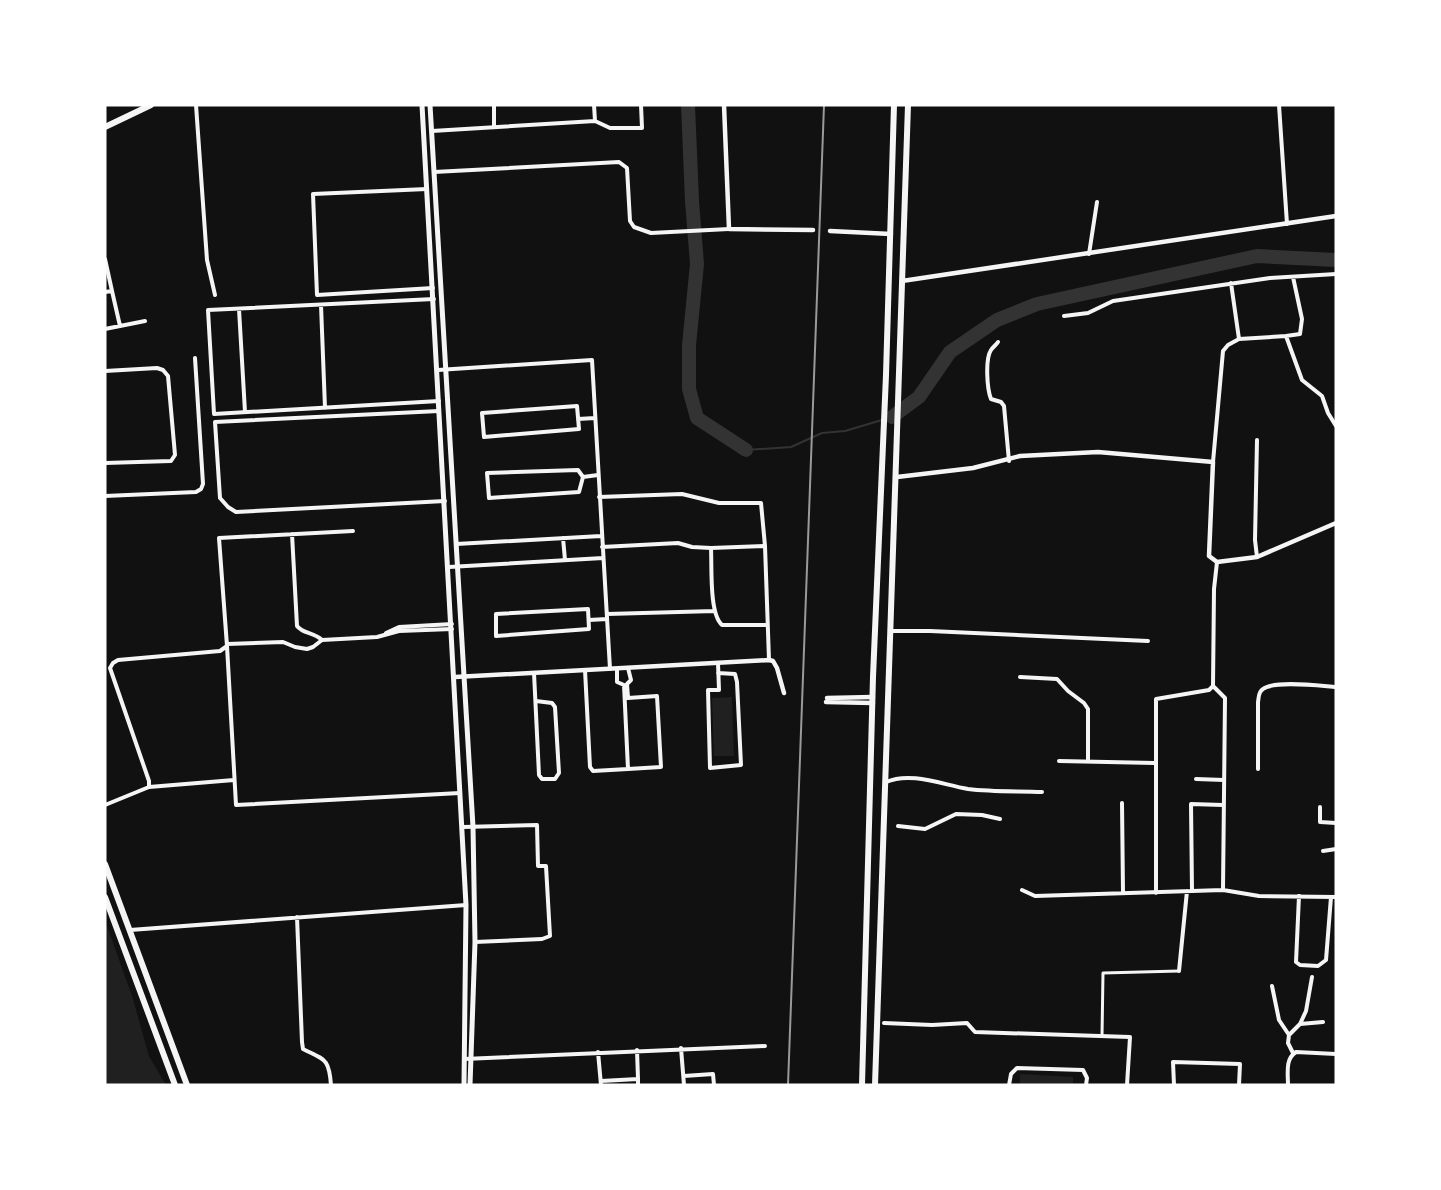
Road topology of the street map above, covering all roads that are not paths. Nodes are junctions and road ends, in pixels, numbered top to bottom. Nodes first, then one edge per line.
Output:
1 (152, 105) edge
2 (195, 105) edge
3 (422, 105) edge
4 (430, 105) edge
5 (494, 105) edge
6 (594, 105) edge
7 (641, 105) edge
8 (724, 105) edge
9 (894, 105) edge
10 (908, 105) edge
11 (1279, 105) edge
12 (908, 114) junction
13 (894, 116) junction
14 (595, 122) junction
15 (105, 127) edge
16 (494, 127) junction
17 (894, 129) junction
18 (907, 130) junction
19 (431, 131) junction
20 (433, 172) junction
21 (428, 189) junction
22 (1097, 202) dead end
23 (1336, 216) edge
24 (1287, 224) junction
25 (729, 229) junction
26 (813, 230) dead end
27 (830, 231) dead end
28 (891, 234) junction
29 (1089, 254) junction
30 (105, 259) edge
31 (1336, 274) edge
32 (1293, 277) junction
33 (902, 281) junction
34 (1231, 283) junction
35 (434, 288) junction
36 (112, 291) junction
37 (105, 292) edge
38 (215, 295) dead end
39 (434, 299) junction
40 (321, 305) junction
41 (239, 309) junction
42 (1064, 315) dead end
43 (145, 321) dead end
44 (120, 326) junction
45 (105, 330) edge
46 (1286, 336) junction
47 (1239, 339) junction
48 (998, 342) dead end
49 (195, 358) dead end
50 (438, 370) junction
51 (445, 370) junction
52 (105, 371) edge
53 (440, 400) junction
54 (325, 408) junction
55 (440, 411) junction
56 (245, 412) junction
57 (595, 418) junction
58 (578, 419) junction
59 (1336, 426) edge
60 (1257, 440) dead end
61 (1009, 461) junction
62 (1214, 462) junction
63 (105, 463) edge
64 (598, 475) junction
65 (583, 477) junction
66 (897, 477) junction
67 (105, 496) edge
68 (599, 496) junction
69 (445, 501) junction
70 (1336, 524) edge
71 (352, 531) dead end
72 (292, 534) junction
73 (601, 536) junction
74 (563, 538) junction
75 (456, 544) junction
76 (765, 546) junction
77 (602, 547) junction
78 (711, 548) junction
79 (1257, 557) junction
80 (603, 558) junction
81 (565, 560) junction
82 (1217, 562) junction
83 (449, 567) junction
84 (457, 567) junction
85 (715, 611) junction
86 (607, 617) junction
87 (589, 620) junction
88 (767, 625) junction
89 (452, 626) junction
90 (890, 633) junction
91 (875, 635) junction
92 (322, 640) junction
93 (1148, 642) dead end
94 (227, 645) junction
95 (769, 660) junction
96 (718, 662) junction
97 (628, 668) junction
98 (610, 669) junction
99 (617, 669) junction
100 (585, 670) junction
101 (534, 673) junction
102 (718, 673) junction
103 (455, 676) junction
104 (463, 676) junction
105 (1020, 677) dead end
106 (1213, 686) junction
107 (1336, 687) edge
108 (783, 693) dead end
109 (826, 700) dead end
110 (873, 700) junction
111 (536, 701) junction
112 (1059, 761) dead end
113 (1088, 762) junction
114 (1155, 763) junction
115 (1258, 769) dead end
116 (628, 770) junction
117 (1196, 779) dead end
118 (234, 780) junction
119 (1224, 780) junction
120 (885, 782) junction
121 (149, 787) junction
122 (1042, 792) dead end
123 (461, 793) junction
124 (1122, 803) dead end
125 (1223, 804) junction
126 (105, 805) edge
127 (1320, 807) dead end
128 (1000, 819) dead end
129 (1336, 823) edge
130 (898, 826) dead end
131 (463, 827) junction
132 (473, 827) junction
133 (1336, 849) edge
134 (1323, 850) dead end
135 (105, 864) edge
136 (1022, 890) dead end
137 (1223, 890) junction
138 (1190, 891) junction
139 (1123, 893) junction
140 (1155, 893) junction
141 (1299, 896) junction
142 (105, 897) edge
143 (1333, 897) edge
144 (466, 905) junction
145 (297, 917) junction
146 (130, 930) junction
147 (475, 942) junction
148 (1179, 971) joint
149 (1312, 977) dead end
150 (865, 985) junction
151 (878, 985) junction
152 (1272, 986) dead end
153 (1323, 1022) dead end
154 (884, 1023) dead end
155 (1300, 1024) junction
156 (1289, 1035) junction
157 (1102, 1036) junction
158 (765, 1046) dead end
159 (681, 1048) junction
160 (637, 1050) junction
161 (598, 1052) junction
162 (1293, 1053) junction
163 (1336, 1054) edge
164 (468, 1059) junction
165 (684, 1076) junction
166 (638, 1082) edge
167 (601, 1083) edge
168 (175, 1085) edge
169 (188, 1085) edge
170 (331, 1085) edge
171 (464, 1085) edge
172 (470, 1085) edge
173 (684, 1085) edge
174 (714, 1085) edge
175 (862, 1085) edge
176 (875, 1085) edge
177 (1009, 1085) edge
178 (1086, 1085) edge
179 (1127, 1085) edge
180 (1174, 1085) edge
181 (1239, 1085) edge
182 (1288, 1085) edge

1 - 15 main road
2 - 38 street
3 - 21 main road
4 - 19 main road
5 - 16 street
6 - 14 street
7 - 14 street
8 - 25 street
9 - 13 main road
10 - 12 main road
11 - 24 street
12 - 13 main road
12 - 18 main road
13 - 17 main road
14 - 16 street
16 - 19 street
17 - 18 main road
17 - 28 main road
18 - 33 main road
19 - 20 main road
20 - 25 street
20 - 51 main road
21 - 35 main road
21 - 35 street
22 - 29 street
23 - 24 street
24 - 29 street
25 - 26 street
27 - 28 street
28 - 91 main road
29 - 33 street
30 - 36 street
31 - 32 street
32 - 34 street
32 - 46 street
33 - 66 main road
34 - 42 street
34 - 47 street
35 - 39 main road
36 - 37 street
36 - 44 street
39 - 40 street
39 - 50 main road
40 - 41 street
40 - 54 street
41 - 56 street
41 - 56 street
43 - 44 street
44 - 45 street
46 - 47 street
46 - 59 street
47 - 62 street
48 - 61 street
49 - 67 street
50 - 51 street
50 - 53 main road
51 - 57 street
51 - 75 main road
52 - 63 street
53 - 54 street
53 - 55 main road
54 - 56 street
55 - 69 main road
55 - 69 street
57 - 58 street
57 - 64 street
58 - 58 street
60 - 79 street
61 - 62 street
61 - 66 street
62 - 82 street
64 - 65 street
64 - 68 street
65 - 65 street
66 - 90 main road
68 - 73 street
68 - 76 street
69 - 83 main road
70 - 79 street
71 - 72 street
72 - 92 street
72 - 94 street
73 - 74 street
73 - 77 street
74 - 75 street
74 - 81 street
75 - 84 main road
76 - 78 street
76 - 88 street
77 - 78 street
77 - 80 street
78 - 85 street
79 - 82 street
80 - 81 street
80 - 86 street
81 - 84 street
82 - 106 street
83 - 84 street
83 - 89 main road
84 - 104 main road
85 - 86 street
85 - 88 street
86 - 87 street
86 - 98 street
87 - 87 street
88 - 95 street
89 - 92 street
89 - 103 main road
90 - 91 main road
90 - 93 street
90 - 120 main road
91 - 110 main road
92 - 94 street
94 - 118 street
94 - 121 street
95 - 96 street
95 - 108 street
96 - 97 street
96 - 102 street
97 - 99 street
97 - 116 street
98 - 99 street
98 - 100 street
99 - 116 street
100 - 101 street
100 - 116 street
101 - 104 street
101 - 111 street
102 - 102 street
103 - 104 street
103 - 123 main road
104 - 132 main road
105 - 113 street
106 - 114 street
106 - 119 street
107 - 115 street
109 - 110 street
110 - 150 main road
111 - 111 street
112 - 113 street
113 - 114 street
114 - 140 street
117 - 119 street
118 - 121 street
118 - 123 street
119 - 125 street
120 - 122 street
120 - 151 main road
121 - 126 street
123 - 131 main road
124 - 139 street
125 - 137 street
125 - 138 street
127 - 129 street
128 - 130 street
131 - 132 street
131 - 144 main road
132 - 147 main road
132 - 147 street
133 - 134 street
135 - 146 main road
136 - 139 street
137 - 138 street
137 - 141 street
138 - 140 street
138 - 148 street
139 - 140 street
141 - 143 street
141 - 143 street
142 - 168 main road
144 - 145 street
144 - 164 main road
145 - 146 street
145 - 170 street
146 - 169 main road
147 - 164 main road
148 - 157 street
149 - 155 street
150 - 151 main road
150 - 175 main road
151 - 176 main road
152 - 156 street
153 - 155 street
154 - 157 street
155 - 156 street
156 - 162 street
157 - 179 street
158 - 159 street
159 - 160 street
159 - 165 street
160 - 161 street
160 - 166 street
161 - 164 street
161 - 167 street
162 - 163 street
162 - 182 street
164 - 171 main road
164 - 172 main road
165 - 173 street
165 - 174 street
166 - 167 street
177 - 178 street
180 - 181 street

